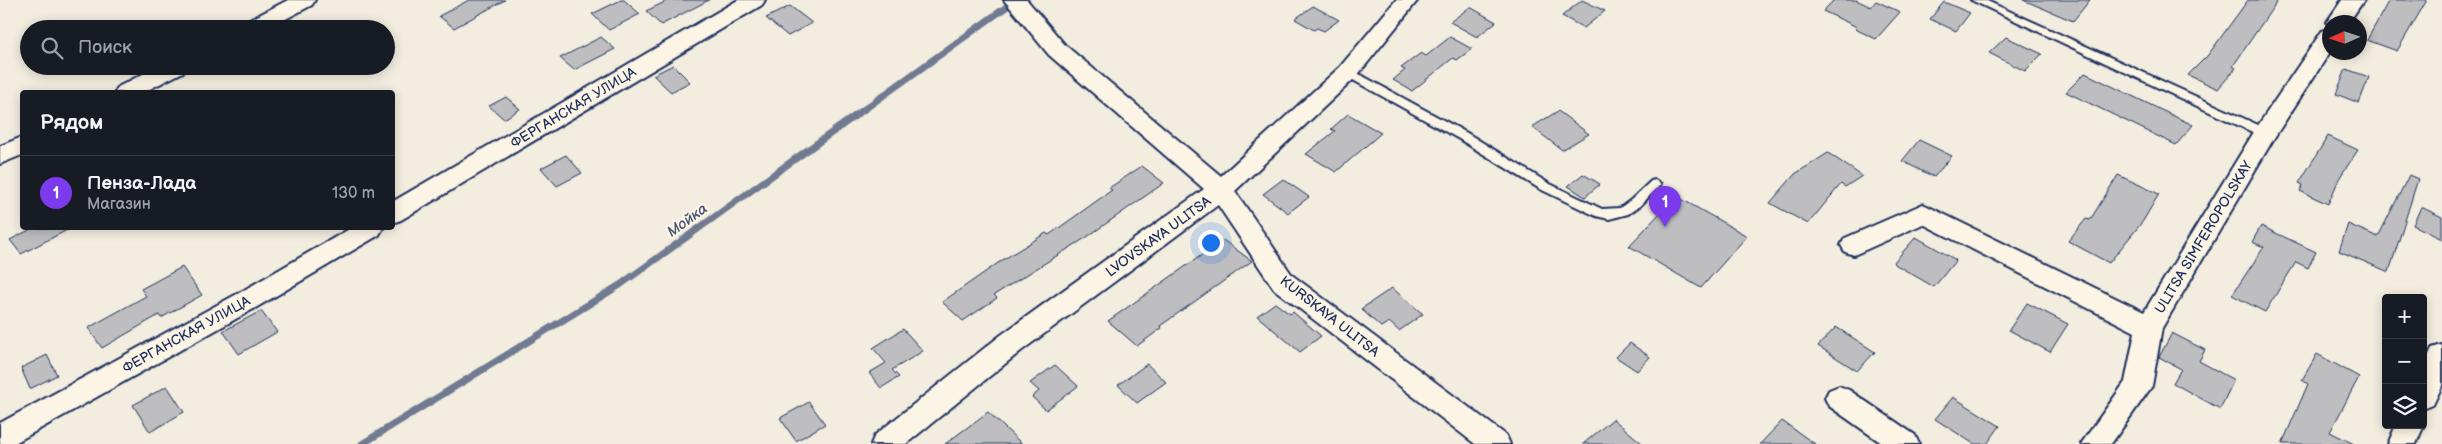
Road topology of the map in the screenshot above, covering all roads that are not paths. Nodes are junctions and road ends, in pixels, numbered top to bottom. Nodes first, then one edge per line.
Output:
1 (304, 0) edge
2 (754, 0) edge
3 (1015, 0) edge
4 (1407, 0) edge
5 (1976, 0) edge
6 (2353, 0) edge
7 (2343, 15) edge
8 (267, 20) edge
9 (2322, 48) edge
10 (1348, 72) junction
11 (159, 75) edge
12 (130, 90) edge
13 (2265, 133) junction
14 (20, 146) edge
15 (0, 156) edge
16 (1655, 184) dead end
17 (1221, 190) junction
18 (395, 212) edge
19 (367, 230) edge
20 (1854, 245) dead end
21 (2149, 327) junction
22 (2442, 356) edge
23 (2427, 388) edge
24 (1839, 398) dead end
25 (2408, 429) edge
26 (0, 436) edge
27 (885, 444) edge
28 (1496, 444) edge
29 (1905, 444) edge
30 (2095, 444) edge
31 (2402, 444) edge

1 - 8 street
2 - 18 street, ФЕРГАНСКАЯ УЛИЦА
3 - 17 street, KURSKAYA ULITSA
4 - 10 street, LVOVSKAYA ULITSA
5 - 13 lane
6 - 7 street
9 - 13 street, ULITSA SIMFEROPOLSKAY
10 - 16 lane
10 - 17 street, LVOVSKAYA ULITSA
11 - 12 street
13 - 21 street, ULITSA SIMFEROPOLSKAY
14 - 15 street
17 - 27 street, LVOVSKAYA ULITSA
17 - 28 street, KURSKAYA ULITSA
19 - 26 street, ФЕРГАНСКАЯ УЛИЦА
20 - 21 street
21 - 30 street, ULITSA SIMFEROPOLSKAY
22 - 23 street
24 - 29 street
25 - 31 street

